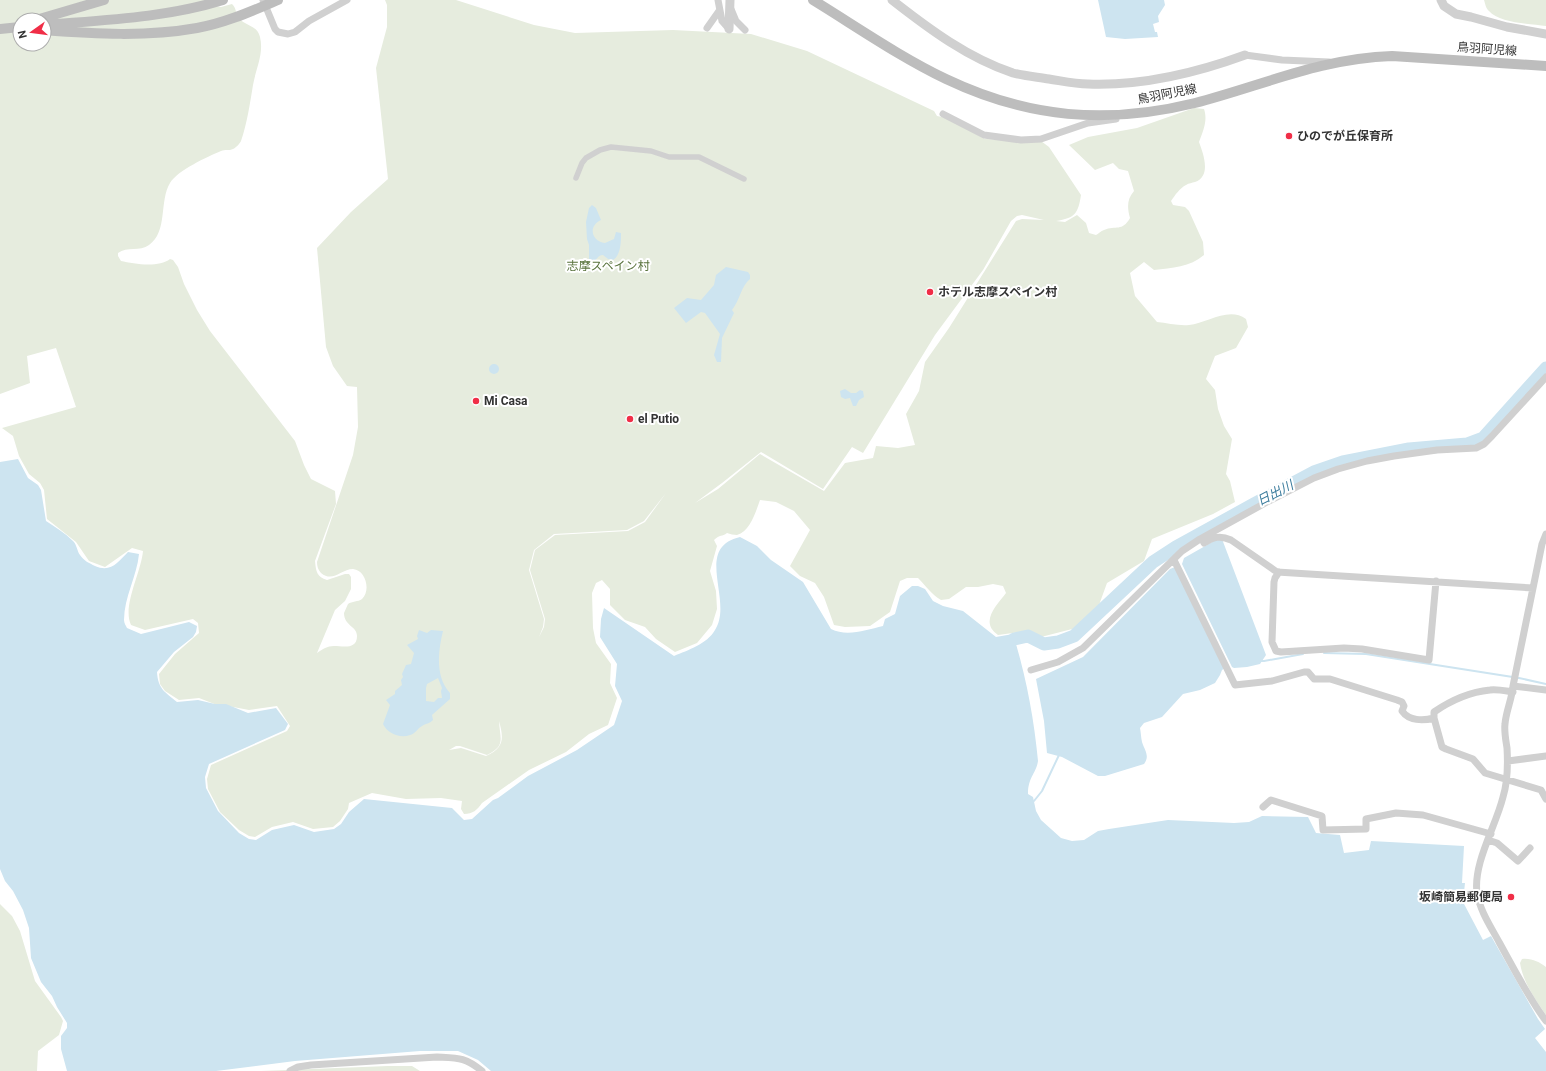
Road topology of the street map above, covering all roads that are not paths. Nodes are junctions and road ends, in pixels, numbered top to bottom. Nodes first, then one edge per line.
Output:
1 (104, 0) edge
2 (223, 0) edge
3 (278, 0) edge
4 (347, 0) edge
5 (718, 0) edge
6 (813, 0) edge
7 (892, 0) edge
8 (1441, 0) edge
9 (264, 3) edge
10 (730, 4) edge
11 (719, 11) junction
12 (52, 15) edge
13 (52, 24) edge
14 (12, 28) edge
15 (706, 28) dead end
16 (0, 29) edge
17 (729, 29) joint
18 (52, 30) edge
19 (745, 30) dead end
20 (1546, 34) edge
21 (1245, 56) joint
22 (1334, 62) junction
23 (1546, 66) edge
24 (1146, 113) junction
25 (943, 114) dead end
26 (576, 178) dead end
27 (744, 179) dead end
28 (1546, 377) edge
29 (1546, 534) edge
30 (1174, 560) junction
31 (1279, 572) junction
32 (1436, 581) junction
33 (1533, 588) junction
34 (1031, 670) dead end
35 (1513, 689) junction
36 (1546, 690) edge
37 (1434, 718) junction
38 (1546, 756) edge
39 (1508, 761) junction
40 (1507, 780) junction
41 (1546, 799) edge
42 (1263, 807) dead end
43 (1489, 837) junction
44 (1530, 848) dead end
45 (1546, 1021) edge
46 (290, 1071) edge
47 (482, 1071) edge

1 - 12 main road
2 - 13 main road
3 - 9 main road
4 - 9 street
5 - 11 street
6 - 24 main road, 鳥羽阿児線
7 - 21 street
8 - 20 street
9 - 18 main road
10 - 17 street
10 - 19 street
11 - 15 street
11 - 17 street
14 - 16 main road
21 - 22 street
22 - 23 main road, 鳥羽阿児線
22 - 24 main road, 鳥羽阿児線
24 - 25 street
26 - 27 street
28 - 30 street
29 - 33 street
30 - 31 street
30 - 34 street
30 - 37 street
31 - 32 street
31 - 32 street
32 - 33 street
33 - 35 street
35 - 36 street
35 - 37 street
35 - 39 street
37 - 40 street
38 - 39 street
39 - 40 street
40 - 41 street
40 - 43 street
42 - 43 street
43 - 44 street
43 - 45 street
46 - 47 street

